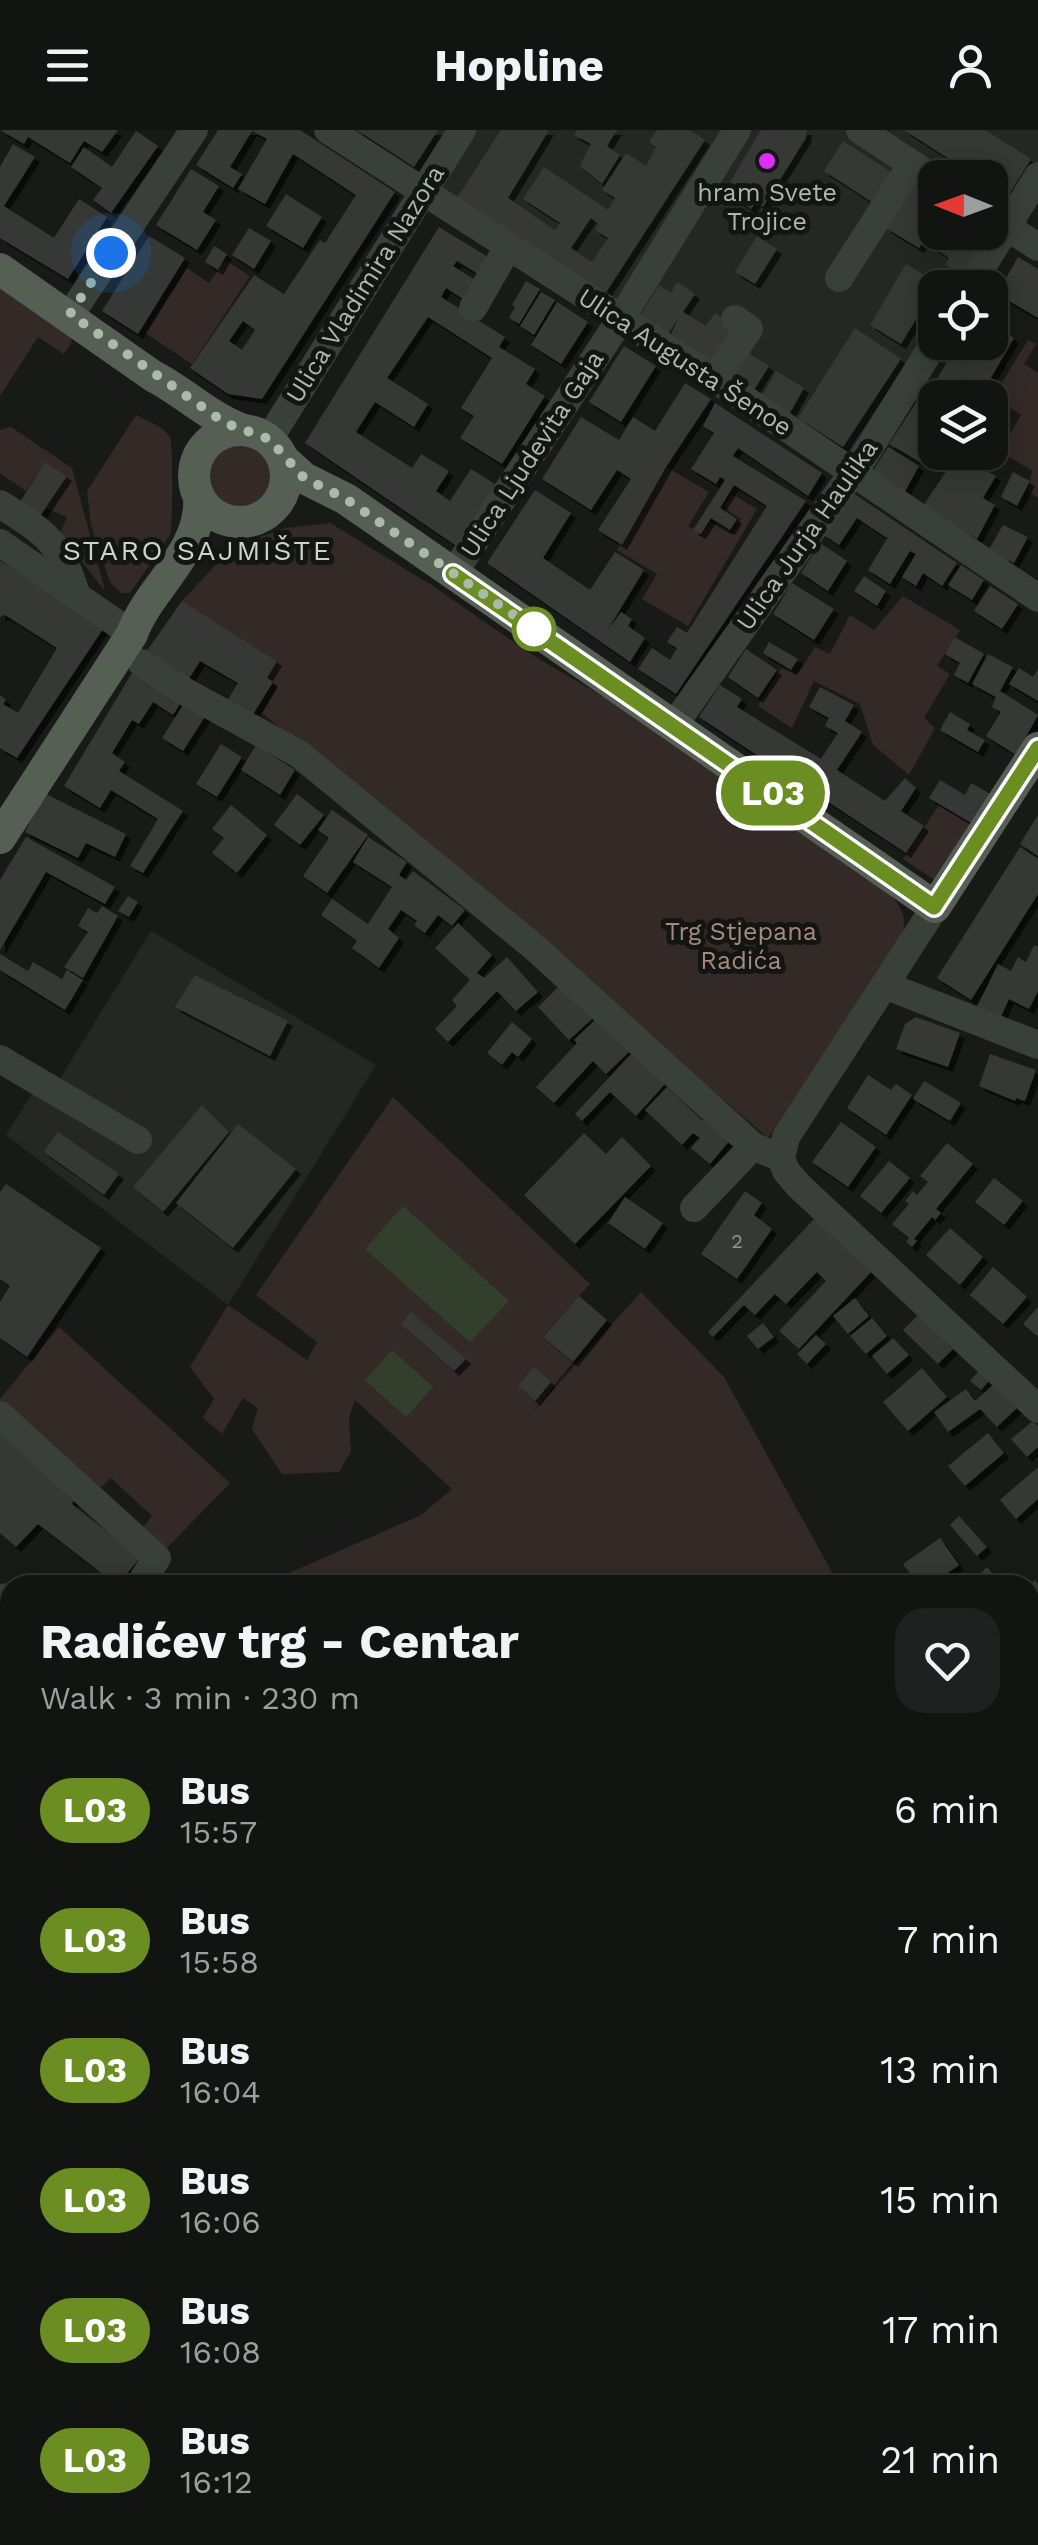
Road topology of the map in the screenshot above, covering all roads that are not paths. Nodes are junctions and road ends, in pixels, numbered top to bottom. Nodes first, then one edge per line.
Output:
1 (194, 130) edge
2 (328, 130) edge
3 (462, 130) edge
4 (736, 130) edge
5 (860, 130) edge
6 (918, 169) edge
7 (1038, 176) edge
8 (918, 178) edge
9 (422, 191) junction
10 (1008, 210) edge
11 (1008, 228) edge
12 (508, 246) junction
13 (1038, 247) edge
14 (0, 269) edge
15 (839, 278) dead end
16 (473, 308) dead end
17 (70, 314) junction
18 (735, 319) dead end
19 (620, 320) junction
20 (924, 360) edge
21 (153, 376) junction
22 (715, 379) junction
23 (265, 442) junction
24 (198, 457) junction
25 (852, 473) junction
26 (199, 496) junction
27 (0, 504) edge
28 (274, 507) junction
29 (371, 519) junction
30 (240, 522) junction
31 (0, 543) edge
32 (453, 574) junction
33 (76, 593) junction
34 (1038, 598) edge
35 (137, 648) junction
36 (674, 724) junction
37 (1038, 748) edge
38 (0, 838) edge
39 (934, 907) junction
40 (887, 986) junction
41 (1038, 1046) edge
42 (0, 1059) edge
43 (138, 1140) dead end
44 (753, 1146) junction
45 (780, 1158) junction
46 (694, 1208) dead end
47 (1038, 1409) edge
48 (0, 1414) edge
49 (146, 1575) edge

1 - 17 street
2 - 9 street, Ulica Augusta Šenoe
3 - 9 street, Ulica Vladimira Nazora
4 - 19 street, Ulica Ljudevita Gaja
5 - 6 street
7 - 10 street
8 - 15 street
9 - 12 street, Ulica Augusta Šenoe
9 - 23 street, Ulica Vladimira Nazora
11 - 13 street
12 - 16 street
12 - 19 street, Ulica Augusta Šenoe
14 - 17 main road
17 - 21 main road
18 - 22 street
19 - 22 street, Ulica Augusta Šenoe
19 - 32 street, Ulica Ljudevita Gaja
20 - 25 street, Ulica Jurja Haulika
21 - 23 main road
21 - 24 main road
22 - 25 street, Ulica Augusta Šenoe
23 - 24 main road
23 - 28 main road
23 - 29 main road
24 - 26 main road
25 - 34 street, Ulica Augusta Šenoe
25 - 36 street, Ulica Jurja Haulika
26 - 30 main road
26 - 35 main road
27 - 33 street
28 - 29 main road
28 - 30 main road
29 - 32 main road
30 - 35 main road
31 - 33 street
32 - 36 main road
33 - 35 street
35 - 38 main road
35 - 44 street
36 - 39 main road
37 - 39 main road
39 - 40 street
40 - 41 street
40 - 45 street
42 - 43 street
44 - 45 street
44 - 46 street
45 - 47 street
48 - 49 street

